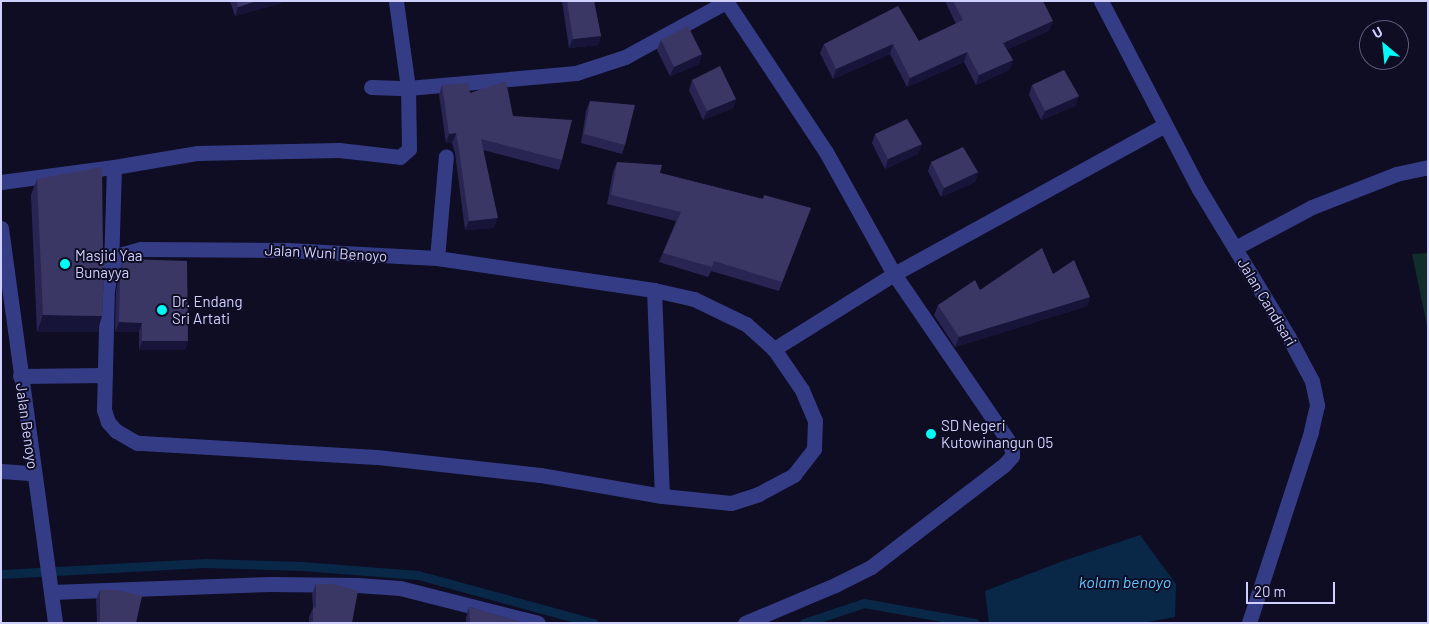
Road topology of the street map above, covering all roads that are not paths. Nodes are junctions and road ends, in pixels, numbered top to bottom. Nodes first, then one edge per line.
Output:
1 (396, 1) edge
2 (1101, 1) edge
3 (726, 2) edge
4 (371, 87) dead end
5 (408, 88) junction
6 (1165, 125) junction
7 (446, 156) dead end
8 (114, 167) junction
9 (1428, 167) edge
10 (1, 182) edge
11 (1, 228) edge
12 (1235, 248) junction
13 (437, 258) junction
14 (111, 268) junction
15 (894, 274) junction
16 (654, 290) junction
17 (774, 349) junction
18 (105, 375) junction
19 (20, 376) junction
20 (1, 471) edge
21 (34, 473) junction
22 (662, 496) junction
23 (50, 587) junction
24 (55, 623) edge
25 (538, 623) edge
26 (746, 623) edge
27 (1249, 623) edge

1 - 5 street
2 - 6 street, Jalan Candisari
3 - 5 street
3 - 15 street
4 - 5 street
5 - 8 street
6 - 12 street, Jalan Candisari
6 - 15 street
7 - 13 street
8 - 10 street
8 - 14 street
9 - 12 street
11 - 19 street, Jalan Benoyo
12 - 27 street, Jalan Candisari
13 - 14 street, Jalan Wuni Benoyo
13 - 16 street, Jalan Wuni Benoyo
14 - 18 street
15 - 17 street
15 - 26 street
16 - 17 street, Jalan Wuni Benoyo
16 - 22 street
17 - 22 street, Jalan Wuni Benoyo
18 - 19 street
18 - 22 street, Jalan Wuni Benoyo
19 - 21 street, Jalan Benoyo
20 - 21 street
21 - 23 street, Jalan Benoyo
23 - 24 street, Jalan Benoyo
23 - 25 street

